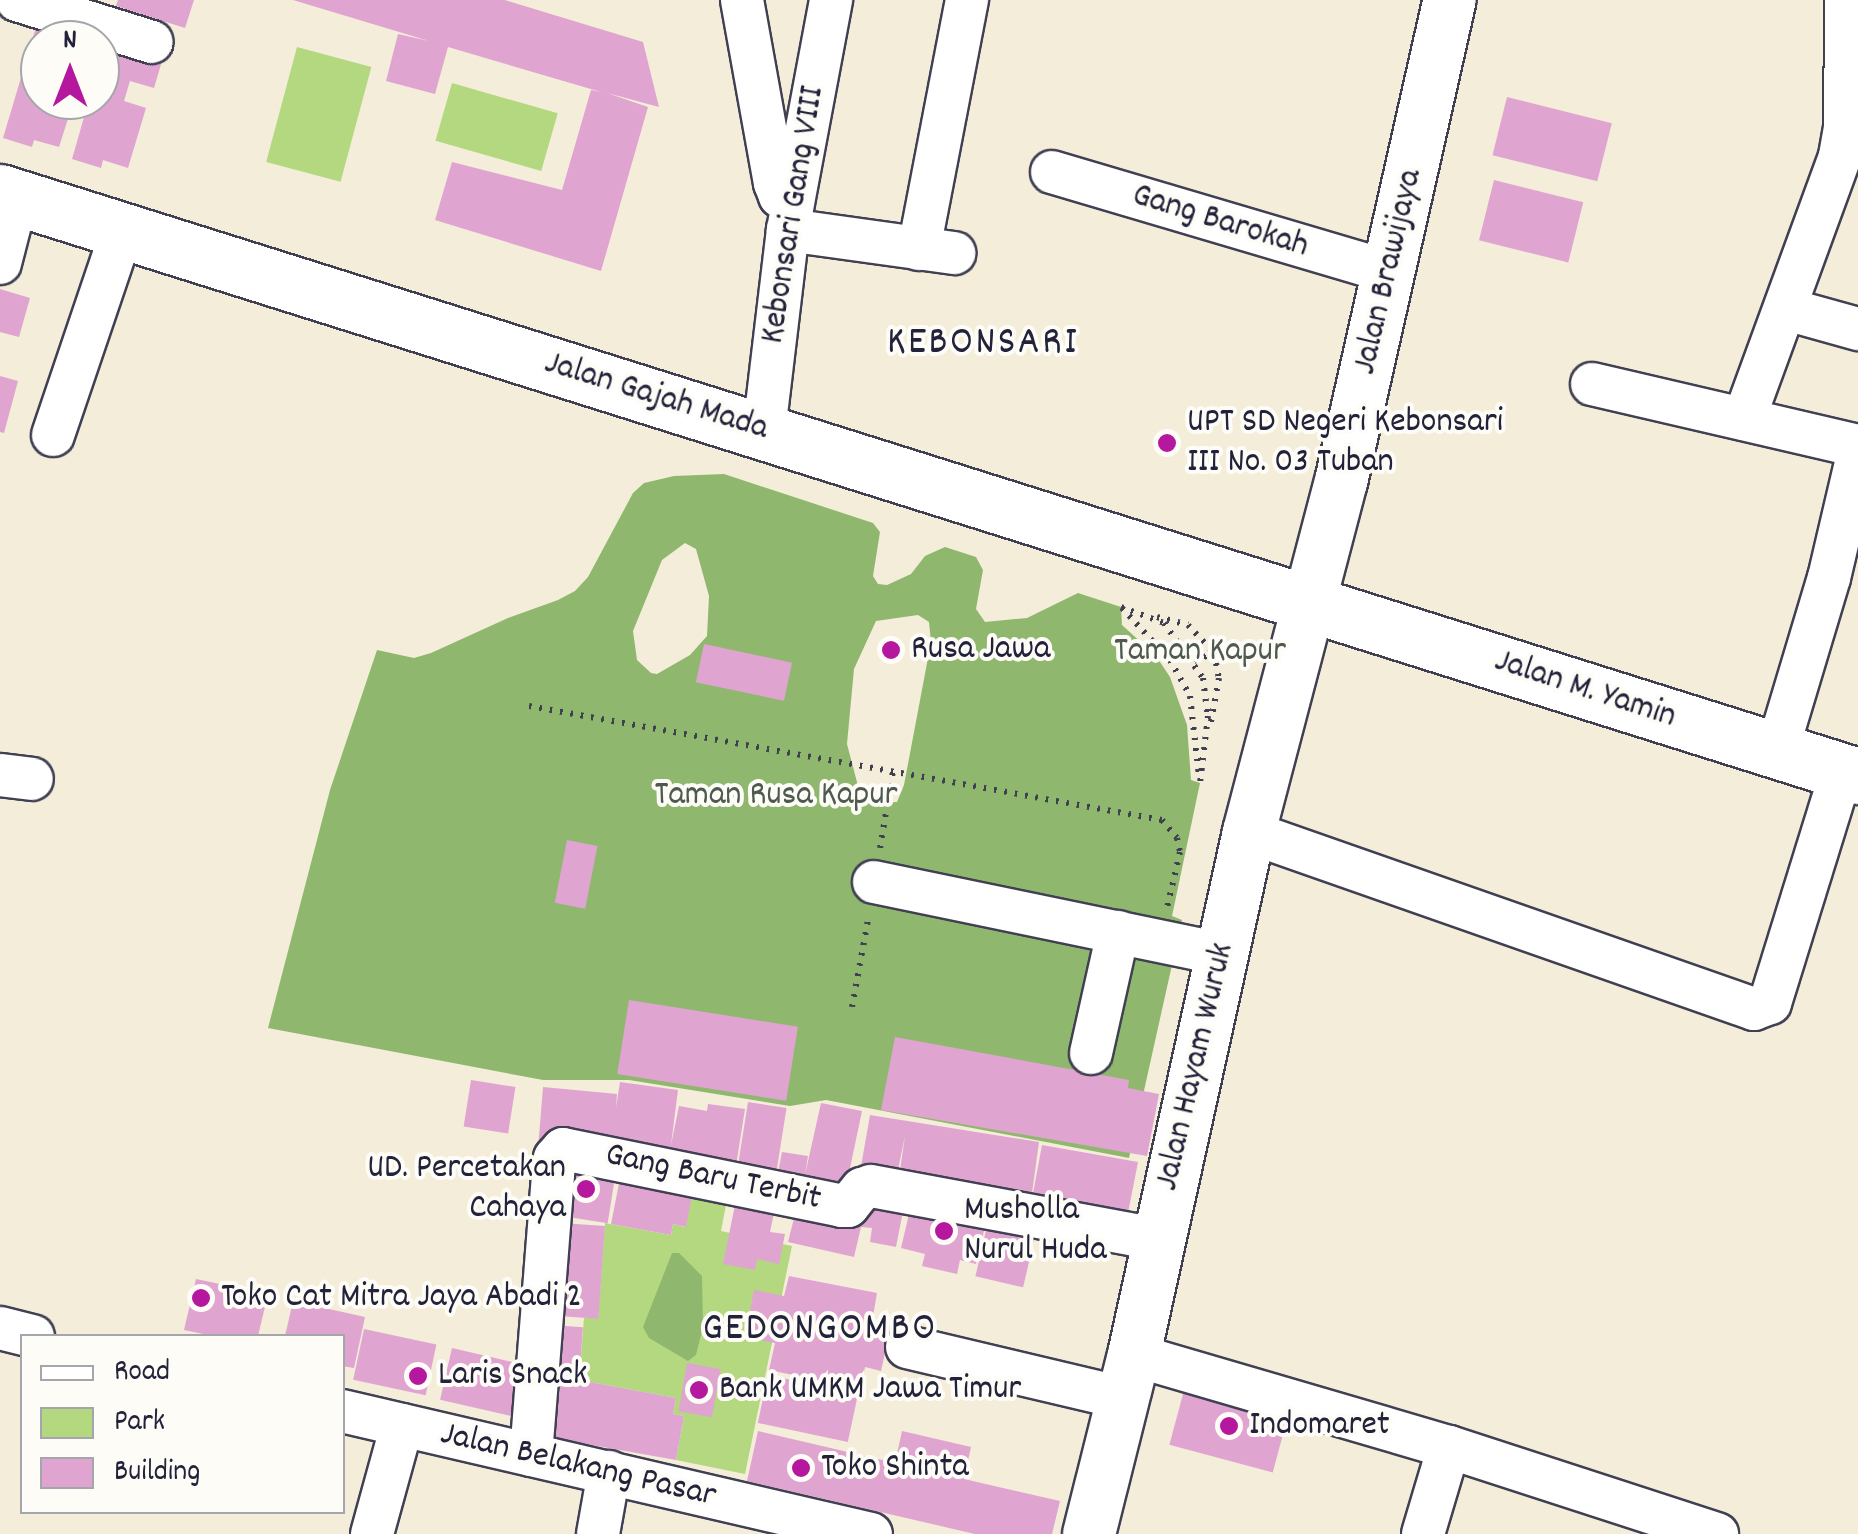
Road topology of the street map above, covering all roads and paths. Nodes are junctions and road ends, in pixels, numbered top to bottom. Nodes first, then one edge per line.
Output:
1 (18, 0) edge
2 (742, 0) edge
3 (831, 0) edge
4 (967, 0) edge
5 (1450, 0) edge
6 (1846, 0) edge
7 (98, 12) edge
8 (152, 42) dead end
9 (1052, 172) dead end
10 (8, 195) edge
11 (790, 216) junction
12 (122, 231) junction
13 (0, 263) edge
14 (1388, 272) junction
15 (1786, 309) junction
16 (1858, 329) edge
17 (1592, 384) dead end
18 (1744, 419) junction
19 (764, 431) junction
20 (53, 435) dead end
21 (1858, 446) edge
22 (1858, 454) edge
23 (1312, 603) junction
24 (1154, 616) junction
25 (1215, 652) junction
26 (1194, 660) junction
27 (529, 706) dead end
28 (1208, 732) junction
29 (1778, 751) junction
30 (1850, 774) edge
31 (1249, 832) junction
32 (874, 882) dead end
33 (1138, 937) junction
34 (1222, 954) junction
35 (1091, 1053) dead end
36 (1158, 1239) junction
37 (907, 1346) dead end
38 (1128, 1377) junction
39 (345, 1412) edge
40 (402, 1425) junction
41 (1449, 1447) junction
42 (531, 1455) junction
43 (609, 1472) junction
44 (796, 1525) edge
45 (372, 1534) edge
46 (598, 1534) edge
47 (871, 1534) edge
48 (1089, 1534) edge
49 (1424, 1534) edge
50 (1717, 1534) edge

1 - 7 street
2 - 11 street
3 - 11 street, Kebonsari Gang VIII
4 - 11 street
5 - 14 main road, Jalan Brawijaya
6 - 15 street
7 - 8 street
9 - 14 street, Gang Barokah
10 - 12 highway, Jalan Gajah Mada
10 - 13 street
11 - 19 street, Kebonsari Gang VIII
12 - 19 highway, Jalan Gajah Mada
12 - 20 street
14 - 23 main road, Jalan Brawijaya
15 - 16 street
15 - 18 street
17 - 18 street
18 - 21 street
19 - 23 highway, Jalan Gajah Mada
22 - 29 street
23 - 29 highway, Jalan M. Yamin
23 - 31 main road, Jalan Hayam Wuruk
24 - 25 path
24 - 26 path
24 - 28 path
25 - 26 path
25 - 28 path
26 - 28 path
27 - 33 path
29 - 30 highway, Jalan M. Yamin
30 - 31 street
31 - 34 main road, Jalan Hayam Wuruk
32 - 33 street
33 - 34 street
33 - 35 street
34 - 36 main road, Jalan Hayam Wuruk
36 - 38 main road, Jalan Hayam Wuruk
36 - 42 street, Gang Baru Terbit
37 - 38 street
38 - 41 street
38 - 48 main road, Jalan Hayam Wuruk
39 - 40 street, Jalan Belakang Pasar
40 - 42 street, Jalan Belakang Pasar
40 - 45 street
41 - 49 street
41 - 50 street
42 - 43 street, Jalan Belakang Pasar
43 - 44 street, Jalan Belakang Pasar
43 - 46 street
44 - 47 street, Jalan Belakang Pasar

